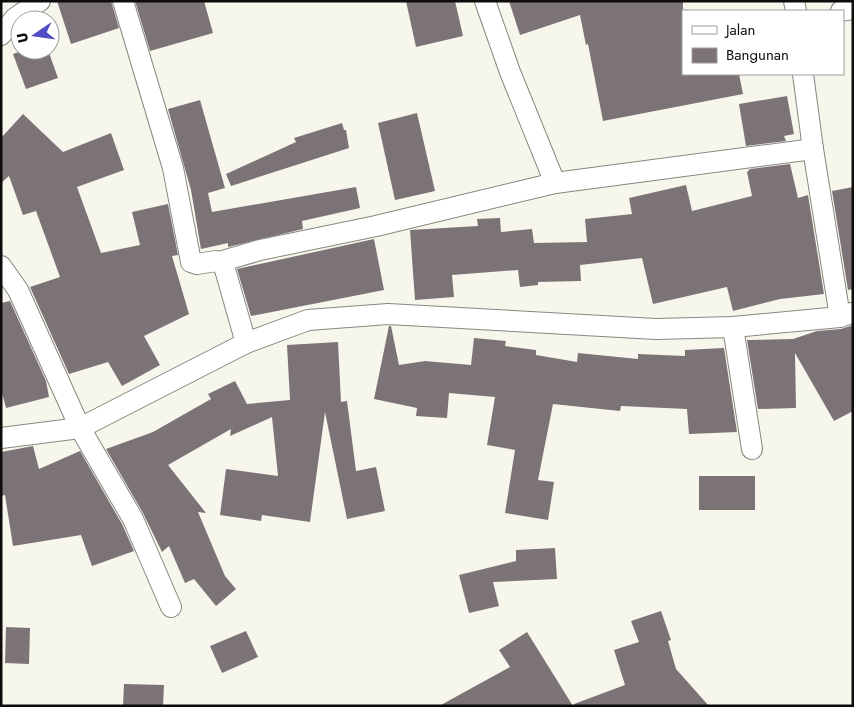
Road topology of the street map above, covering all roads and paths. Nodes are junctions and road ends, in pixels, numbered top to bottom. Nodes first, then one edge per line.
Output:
1 (40, 1) edge
2 (123, 1) edge
3 (485, 1) edge
4 (1, 34) edge
5 (803, 75) edge
6 (813, 150) junction
7 (555, 183) junction
8 (219, 262) junction
9 (1, 266) edge
10 (846, 315) edge
11 (733, 327) junction
12 (246, 343) junction
13 (80, 428) junction
14 (1, 438) edge
15 (752, 449) dead end
16 (171, 607) dead end

1 - 4 street
2 - 8 street
3 - 7 street
5 - 6 street
6 - 7 street
6 - 10 street
7 - 8 street
8 - 12 street
9 - 13 street
10 - 11 street
11 - 12 street
11 - 15 street
12 - 13 street
13 - 14 street
13 - 16 street

